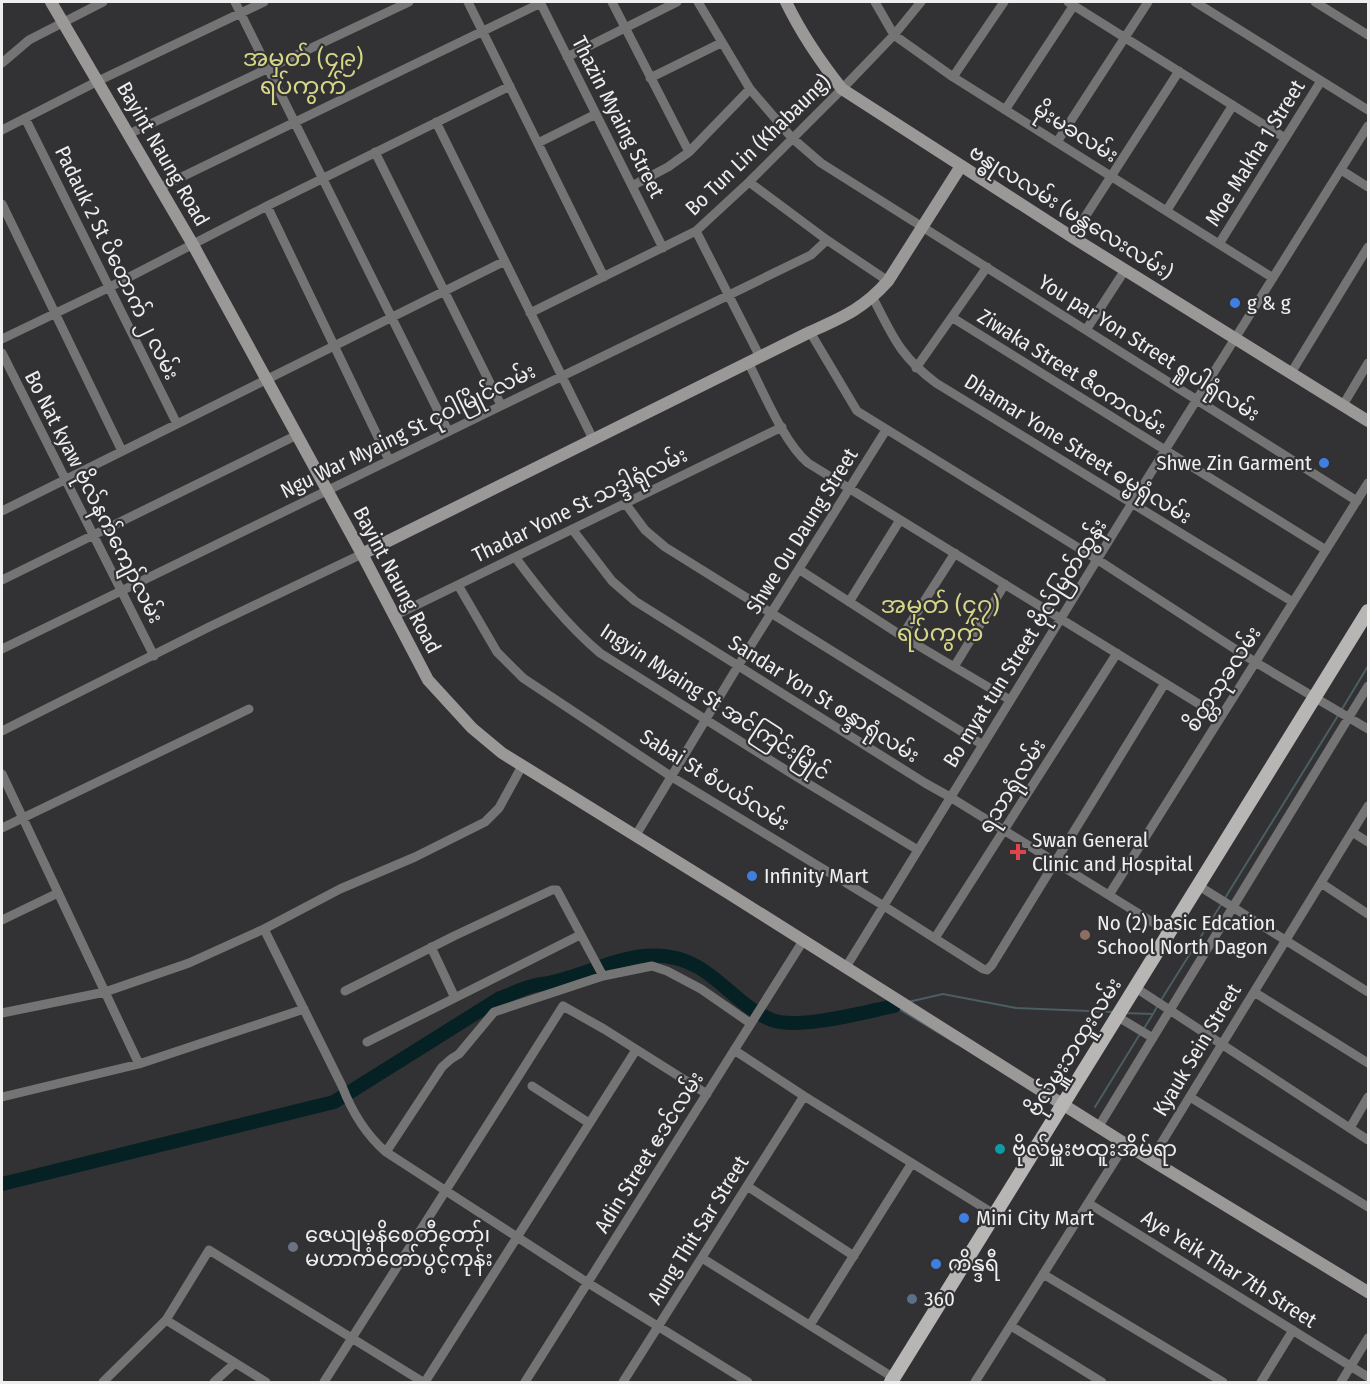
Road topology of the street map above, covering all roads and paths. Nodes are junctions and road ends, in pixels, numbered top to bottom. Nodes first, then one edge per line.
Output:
1 (51, 2) edge
2 (103, 2) edge
3 (236, 2) edge
4 (264, 2) edge
5 (409, 2) edge
6 (468, 2) edge
7 (540, 2) edge
8 (612, 2) edge
9 (677, 2) edge
10 (698, 2) edge
11 (786, 2) edge
12 (875, 2) edge
13 (921, 2) edge
14 (1004, 2) edge
15 (1148, 2) edge
16 (1195, 2) edge
17 (1315, 2) edge
18 (1071, 3) edge
19 (241, 13) junction
20 (62, 21) junction
21 (625, 28) junction
22 (482, 31) junction
23 (894, 35) junction
24 (1368, 35) edge
25 (1125, 37) junction
26 (721, 43) junction
27 (567, 57) junction
28 (2, 63) edge
29 (269, 69) junction
30 (1179, 71) junction
31 (953, 77) junction
32 (650, 78) junction
33 (98, 81) junction
34 (1321, 81) junction
35 (510, 86) junction
36 (750, 89) junction
37 (842, 89) junction
38 (1233, 105) junction
39 (1005, 110) junction
40 (1368, 110) edge
41 (596, 114) junction
42 (26, 118) junction
43 (1297, 119) junction
44 (295, 122) junction
45 (436, 122) junction
46 (1368, 126) edge
47 (2, 130) edge
48 (129, 134) junction
49 (792, 138) junction
50 (1285, 138) junction
51 (1057, 142) junction
52 (538, 143) junction
53 (375, 152) junction
54 (689, 152) junction
55 (1273, 158) junction
56 (961, 166) junction
57 (1341, 170) junction
58 (1112, 176) junction
59 (323, 178) junction
60 (749, 183) junction
61 (632, 186) junction
62 (1368, 187) edge
63 (159, 188) junction
64 (2, 204) edge
65 (267, 206) junction
66 (1167, 210) junction
67 (922, 227) junction
68 (696, 231) junction
69 (1072, 237) junction
70 (826, 240) junction
71 (192, 243) junction
72 (1219, 244) junction
73 (663, 248) junction
74 (1368, 248) edge
75 (505, 261) junction
76 (987, 267) junction
77 (1125, 270) junction
78 (604, 277) junction
79 (1273, 278) junction
80 (888, 281) junction
81 (110, 287) junction
82 (445, 291) junction
83 (727, 295) junction
84 (873, 298) junction
85 (56, 313) junction
86 (531, 313) junction
87 (392, 317) junction
88 (953, 318) junction
89 (1086, 330) junction
90 (810, 332) junction
91 (1235, 338) junction
92 (2, 339) edge
93 (334, 346) junction
94 (2, 353) edge
95 (754, 359) junction
96 (1368, 363) edge
97 (916, 368) junction
98 (1291, 373) junction
99 (561, 376) junction
100 (266, 380) junction
101 (1197, 400) junction
102 (501, 405) junction
103 (1343, 405) junction
104 (1368, 421) edge
105 (177, 424) junction
106 (782, 426) junction
107 (886, 430) junction
108 (448, 431) junction
109 (297, 435) junction
110 (593, 439) junction
111 (122, 451) junction
112 (1165, 451) junction
113 (389, 460) junction
114 (64, 479) junction
115 (1368, 483) edge
116 (850, 489) junction
117 (327, 490) junction
118 (1357, 501) junction
119 (625, 503) junction
120 (1132, 503) junction
121 (2, 508) edge
122 (900, 520) junction
123 (572, 529) junction
124 (93, 535) junction
125 (1326, 550) junction
126 (955, 553) junction
127 (362, 554) junction
128 (515, 557) junction
129 (1098, 560) junction
130 (800, 570) junction
131 (2, 580) edge
132 (1005, 584) junction
133 (458, 585) junction
134 (121, 591) junction
135 (849, 602) junction
136 (1293, 602) junction
137 (1368, 610) edge
138 (770, 615) junction
139 (394, 616) junction
140 (1061, 619) junction
141 (902, 636) junction
142 (2, 649) edge
143 (1117, 653) junction
144 (154, 656) junction
145 (1256, 662) junction
146 (738, 666) junction
147 (954, 667) junction
148 (1164, 683) junction
149 (1368, 686) edge
150 (1315, 698) junction
151 (1010, 700) junction
152 (249, 709) dead end
153 (1220, 717) junction
154 (1349, 718) junction
155 (706, 721) junction
156 (1368, 729) edge
157 (2, 731) edge
158 (983, 745) junction
159 (522, 766) junction
160 (2, 774) edge
161 (672, 777) junction
162 (950, 797) junction
163 (1368, 806) edge
164 (23, 819) junction
165 (2, 828) edge
166 (1005, 831) junction
167 (1352, 832) junction
168 (636, 835) junction
169 (1368, 842) edge
170 (918, 850) junction
171 (1056, 862) junction
172 (1321, 883) junction
173 (1199, 886) junction
174 (58, 892) junction
175 (1109, 895) junction
176 (884, 906) junction
177 (1232, 907) junction
178 (1368, 914) edge
179 (2, 920) edge
180 (264, 929) junction
181 (1170, 933) junction
182 (580, 935) junction
183 (936, 938) junction
184 (1286, 940) junction
185 (803, 941) junction
186 (431, 947) junction
187 (846, 967) junction
188 (601, 972) junction
189 (345, 991) dead end
190 (105, 992) junction
191 (1141, 992) junction
192 (1254, 992) junction
193 (1368, 992) edge
194 (455, 998) junction
195 (304, 1009) junction
196 (1166, 1009) junction
197 (2, 1013) edge
198 (752, 1020) junction
199 (1123, 1020) junction
200 (1150, 1036) junction
201 (367, 1042) dead end
202 (1222, 1043) junction
203 (636, 1050) junction
204 (734, 1050) junction
205 (1368, 1063) edge
206 (139, 1064) junction
207 (532, 1086) dead end
208 (707, 1094) junction
209 (804, 1096) junction
210 (2, 1097) edge
211 (1190, 1097) junction
212 (1368, 1097) edge
213 (1063, 1103) junction
214 (589, 1124) junction
215 (1099, 1126) junction
216 (1350, 1128) junction
217 (1368, 1140) edge
218 (1126, 1143) junction
219 (386, 1152) junction
220 (1151, 1160) junction
221 (912, 1163) junction
222 (747, 1186) junction
223 (447, 1192) junction
224 (1088, 1203) junction
225 (1368, 1207) edge
226 (994, 1214) junction
227 (518, 1237) junction
228 (854, 1256) junction
229 (702, 1258) junction
230 (1043, 1274) junction
231 (588, 1283) junction
232 (1368, 1292) edge
233 (166, 1320) junction
234 (810, 1325) junction
235 (1011, 1326) junction
236 (658, 1328) junction
237 (1293, 1330) junction
238 (353, 1338) junction
239 (1368, 1338) edge
240 (235, 1363) junction
241 (1351, 1366) junction
242 (1368, 1377) edge
243 (892, 1380) edge
244 (978, 1382) edge
245 (103, 1383) edge
246 (214, 1383) edge
247 (266, 1383) edge
248 (324, 1383) edge
249 (424, 1383) edge
250 (525, 1383) edge
251 (623, 1383) edge
252 (748, 1383) edge
253 (1102, 1383) edge
254 (1223, 1383) edge
255 (1261, 1383) edge
256 (1341, 1383) edge

1 - 20 main road, Bayint Naung Road
2 - 20 street
3 - 19 street
4 - 19 street
5 - 29 street
6 - 22 street
7 - 22 street
7 - 27 street, Thazin Myaing Street
8 - 21 street
9 - 21 street
10 - 26 street, You par Yon Street ရူပါရုံလမ်း
11 - 37 main road, ဗန္ဓုလလမ်း (မန္တလေးလမ်း)
12 - 23 street, မိုးမခလမ်း
13 - 23 street, Bo Tun Lin (Khabaung)
14 - 31 street
15 - 25 street
16 - 34 street
17 - 24 street
18 - 25 street
18 - 39 street
19 - 29 street
19 - 33 street
20 - 28 street
20 - 33 main road, Bayint Naung Road
21 - 27 street
21 - 32 street
22 - 35 street
22 - 44 street
23 - 31 street, မိုးမခလမ်း
23 - 37 street, Bo Tun Lin (Khabaung)
25 - 30 street
25 - 51 street
26 - 32 street
26 - 36 street, You par Yon Street ရူပါရုံလမ်း
27 - 41 street, Thazin Myaing Street
29 - 44 street
29 - 48 street
30 - 38 street
30 - 58 street
31 - 39 street, မိုးမခလမ်း
32 - 54 street
33 - 42 street
33 - 48 main road, Bayint Naung Road
34 - 40 street
34 - 43 street, Moe Makha 1 Street
35 - 45 street
35 - 52 street
36 - 49 street, You par Yon Street ရူပါရုံလမ်း
36 - 54 street
37 - 49 street, Bo Tun Lin (Khabaung)
37 - 56 main road, ဗန္ဓုလလမ်း (မန္တလေးလမ်း)
38 - 50 street
38 - 66 street
39 - 51 street, မိုးမခလမ်း
41 - 52 street
41 - 61 street, Thazin Myaing Street
42 - 47 street
42 - 81 street, Padauk 2 St ပိတောက် ၂ လမ်း
43 - 50 street, Moe Makha 1 Street
43 - 55 street
44 - 59 street
44 - 63 street
45 - 53 street
45 - 75 street
46 - 57 street, Bo myat tun Street ဗိုလ်မြတ်ထွန်း
48 - 63 main road, Bayint Naung Road
49 - 60 street, Bo Tun Lin (Khabaung)
49 - 67 street, You par Yon Street ရူပါရုံလမ်း
50 - 55 street, Moe Makha 1 Street
51 - 58 street, မိုးမခလမ်း
52 - 78 street
53 - 59 street
53 - 82 street
54 - 61 street
55 - 72 street, Moe Makha 1 Street
56 - 67 main road
56 - 69 main road, ဗန္ဓုလလမ်း (မန္တလေးလမ်း)
57 - 62 street
57 - 79 street, Bo myat tun Street ဗိုလ်မြတ်ထွန်း
58 - 66 street, မိုးမခလမ်း
58 - 69 street
59 - 65 street
59 - 87 street
60 - 68 street, Bo Tun Lin (Khabaung)
60 - 70 street
61 - 73 street, Thazin Myaing Street
63 - 71 main road, Bayint Naung Road
64 - 85 street
65 - 71 street
65 - 93 street
66 - 72 street, မိုးမခလမ်း
67 - 76 street, You par Yon Street ရူပါရုံလမ်း
67 - 80 main road
68 - 73 street, Bo Tun Lin (Khabaung)
68 - 83 street
69 - 77 main road, ဗန္ဓုလလမ်း (မန္တလေးလမ်း)
70 - 80 street
70 - 83 street, Ngu War Myaing St ငုဝါမြိုင်လမ်း
71 - 81 street
71 - 100 main road, Bayint Naung Road
72 - 79 street, မိုးမခလမ်း
73 - 78 street, Bo Tun Lin (Khabaung)
74 - 98 street
75 - 82 street
75 - 86 street
76 - 88 street
76 - 89 street, You par Yon Street ရူပါရုံလမ်း
77 - 89 street
77 - 91 main road, ဗန္ဓုလလမ်း (မန္တလေးလမ်း)
78 - 86 street, Bo Tun Lin (Khabaung)
79 - 91 street, Bo myat tun Street ဗိုလ်မြတ်ထွန်း
80 - 84 main road
81 - 85 street
81 - 105 street, Padauk 2 St ပိတောက် ၂ လမ်း
82 - 87 street
82 - 102 street
83 - 95 street
83 - 99 street, Ngu War Myaing St ငုဝါမြိုင်လမ်း
84 - 90 main road
84 - 97 street, Dhamar Yone Street ဓမ္မရုံလမ်း
85 - 92 street
85 - 111 street
86 - 99 street
87 - 93 street
87 - 108 street
88 - 97 street
88 - 112 street, Ziwaka Street ဇီဝကလမ်း
89 - 101 street, You par Yon Street ရူပါရုံလမ်း
90 - 95 main road
90 - 107 street
91 - 98 main road, ဗန္ဓုလလမ်း (မန္တလေးလမ်း)
91 - 101 street, Bo myat tun Street ဗိုလ်မြတ်ထွန်း
93 - 100 street
93 - 113 street
94 - 114 street, Bo Nat kyaw ဗိုလ်နက်ကျော်လမ်း
95 - 106 street
95 - 110 main road
96 - 103 street
97 - 120 street, Dhamar Yone Street ဓမ္မရုံလမ်း
98 - 103 main road, ဗန္ဓုလလမ်း (မန္တလေးလမ်း)
99 - 102 street, Ngu War Myaing St ငုဝါမြိုင်လမ်း
99 - 110 street
100 - 105 street
100 - 109 main road, Bayint Naung Road
101 - 112 street, Bo myat tun Street ဗိုလ်မြတ်ထွန်း
101 - 118 street, You par Yon Street ရူပါရုံလမ်း
102 - 108 street, Ngu War Myaing St ငုဝါမြိုင်လမ်း
103 - 104 main road, ဗန္ဓုလလမ်း (မန္တလေးလမ်း)
105 - 111 street
106 - 116 street
106 - 119 street, Thadar Yone St သဒ္ဒါရုံလမ်း
107 - 116 street, Shwe Ou Daung Street
107 - 129 street
108 - 113 street, Ngu War Myaing St ငုဝါမြိုင်လမ်း
109 - 117 main road, Bayint Naung Road
109 - 124 street
110 - 127 main road
111 - 114 street
112 - 120 street, Bo myat tun Street ဗိုလ်မြတ်ထွန်း
112 - 125 street, Ziwaka Street ဇီဝကလမ်း
113 - 117 street, Ngu War Myaing St ငုဝါမြိုင်လမ်း
114 - 121 street
114 - 124 street, Bo Nat kyaw ဗိုလ်နက်ကျော်လမ်း
115 - 118 street, စိတ္တသုခလမ်း
116 - 122 street
116 - 130 street, Shwe Ou Daung Street
117 - 127 main road, Bayint Naung Road
117 - 134 street, Ngu War Myaing St ငုဝါမြိုင်လမ်း
118 - 125 street, စိတ္တသုခလမ်း
119 - 123 street, Thadar Yone St သဒ္ဒါရုံလမ်း
119 - 138 street
120 - 129 street, Bo myat tun Street ဗိုလ်မြတ်ထွန်း
120 - 136 street, Dhamar Yone Street ဓမ္မရုံလမ်း
122 - 126 street
122 - 135 street
123 - 128 street, Thadar Yone St သဒ္ဒါရုံလမ်း
123 - 146 street, Sandar Yon St စန္ဒာရုံလမ်း
124 - 131 street
124 - 134 street, Bo Nat kyaw ဗိုလ်နက်ကျော်လမ်း
125 - 136 street, စိတ္တသုခလမ်း
126 - 132 street
126 - 141 street
127 - 139 main road, Bayint Naung Road
127 - 144 street
128 - 133 street, Thadar Yone St သဒ္ဒါရုံလမ်း
128 - 155 street, Ingyin Myaing St အင်ကြင်းမြိုင်
129 - 140 street, Bo myat tun Street ဗိုလ်မြတ်ထွန်း
129 - 145 street
130 - 135 street
130 - 138 street, Shwe Ou Daung Street
132 - 140 street
132 - 147 street
133 - 139 street, Thadar Yone St သဒ္ဒါရုံလမ်း
133 - 161 street, Sabai St စံပယ်လမ်း
134 - 142 street, Ngu War Myaing St ငုဝါမြိုင်လမ်း
134 - 144 street, Bo Nat kyaw ဗိုလ်နက်ကျော်လမ်း
135 - 141 street
136 - 145 street, စိတ္တသုခလမ်း
137 - 150 main road, ဗိုလ်မှူးဘထူးလမ်း
138 - 146 street, Shwe Ou Daung Street
138 - 158 street
139 - 159 main road, Bayint Naung Road
140 - 143 street
140 - 151 street, Bo myat tun Street ဗိုလ်မြတ်ထွန်း
141 - 147 street
143 - 148 street
143 - 166 street, ရသာရုံလမ်း
144 - 157 street
145 - 150 street
145 - 153 street, စိတ္တသုခလမ်း
146 - 155 street, Shwe Ou Daung Street
146 - 162 street, Sandar Yon St စန္ဒာရုံလမ်း
147 - 151 street
148 - 153 street
148 - 171 street
149 - 154 street
150 - 154 street
150 - 173 main road, ဗိုလ်မှူးဘထူးလမ်း
151 - 158 street, Bo myat tun Street ဗိုလ်မြတ်ထွန်း
152 - 164 street
153 - 175 street, စိတ္တသုခလမ်း
154 - 156 street
154 - 177 street
155 - 161 street, Shwe Ou Daung Street
155 - 170 street, Ingyin Myaing St အင်ကြင်းမြိုင်
158 - 162 street, Bo myat tun Street ဗိုလ်မြတ်ထွန်း
159 - 168 main road, Bayint Naung Road
159 - 180 street
160 - 164 street
161 - 168 street, Shwe Ou Daung Street
161 - 176 street, Sabai St စံပယ်လမ်း
162 - 166 street, Sandar Yon St စန္ဒာရုံလမ်း
162 - 170 street, Bo myat tun Street ဗိုလ်မြတ်ထွန်း
163 - 167 street, Kyauk Sein Street
164 - 165 street
164 - 174 street
166 - 171 street, Sandar Yon St စန္ဒာရုံလမ်း
166 - 183 street, ရသာရုံလမ်း
167 - 169 street
167 - 172 street, Kyauk Sein Street
168 - 185 main road, Bayint Naung Road
170 - 176 street, Bo myat tun Street ဗိုလ်မြတ်ထွန်း
171 - 175 street, Sandar Yon St စန္ဒာရုံလမ်း
171 - 183 street, Sabai St စံပယ်လမ်း
172 - 178 street
172 - 184 street, Kyauk Sein Street
173 - 177 street
173 - 181 main road, ဗိုလ်မှူးဘထူးလမ်း
174 - 179 street
174 - 190 street
175 - 181 street, Sandar Yon St စန္ဒာရုံလမ်း
176 - 183 street, Sabai St စံပယ်လမ်း
176 - 187 street, Bo myat tun Street ဗိုလ်မြတ်ထွန်း
177 - 184 street
177 - 196 street
180 - 190 street
180 - 195 street
181 - 191 main road, ဗိုလ်မှူးဘထူးလမ်း
182 - 186 street
182 - 188 street
182 - 194 street
184 - 192 street, Kyauk Sein Street
184 - 193 street
185 - 187 main road, Bayint Naung Road
185 - 198 street, Adin Street ဧဒင်လမ်း
186 - 189 street
186 - 194 street
187 - 213 main road, Bayint Naung Road
188 - 198 street
188 - 219 street
190 - 197 street
190 - 206 street
191 - 196 street
191 - 199 main road, ဗိုလ်မှူးဘထူးလမ်း
192 - 202 street, Kyauk Sein Street
192 - 205 street
194 - 201 street
195 - 206 street
195 - 219 street
196 - 200 street
196 - 202 street
198 - 204 street, Adin Street ဧဒင်လမ်း
199 - 200 street
199 - 213 main road, ဗိုလ်မှူးဘထူးလမ်း
200 - 215 street
202 - 211 street, Kyauk Sein Street
202 - 216 street
203 - 208 street
203 - 214 street
203 - 223 street
204 - 208 street, Adin Street ဧဒင်လမ်း
204 - 209 street
206 - 210 street
207 - 214 street
208 - 231 street, Adin Street ဧဒင်လမ်း
209 - 221 street
209 - 222 street, Aung Thit Sar Street
211 - 220 street, Kyauk Sein Street
211 - 225 street
212 - 216 street
213 - 215 main road, Bayint Naung Road
213 - 226 main road, ဗိုလ်မှူးဘထူးလမ်း
214 - 227 street
215 - 218 main road, Bayint Naung Road
216 - 217 street
218 - 220 main road, Bayint Naung Road
218 - 224 street
219 - 223 street
220 - 232 main road, Bayint Naung Road
221 - 226 street
221 - 228 street
222 - 228 street
222 - 229 street, Aung Thit Sar Street
223 - 227 street
223 - 238 street
224 - 230 street
224 - 237 street, Aye Yeik Thar 7th Street
226 - 243 main road, ဗိုလ်မှူးဘထူးလမ်း
227 - 231 street
227 - 249 street
228 - 234 street
229 - 234 street
229 - 236 street, Aung Thit Sar Street
230 - 235 street
230 - 254 street
231 - 236 street
231 - 250 street, Adin Street ဧဒင်လမ်း
233 - 238 street
233 - 240 street
233 - 245 street
234 - 243 street
235 - 244 street
235 - 253 street
236 - 251 street, Aung Thit Sar Street
236 - 252 street
237 - 241 street, Aye Yeik Thar 7th Street
237 - 255 street
238 - 248 street
238 - 249 street
239 - 241 street
240 - 246 street
240 - 247 street
241 - 242 street, Aye Yeik Thar 7th Street
241 - 256 street

